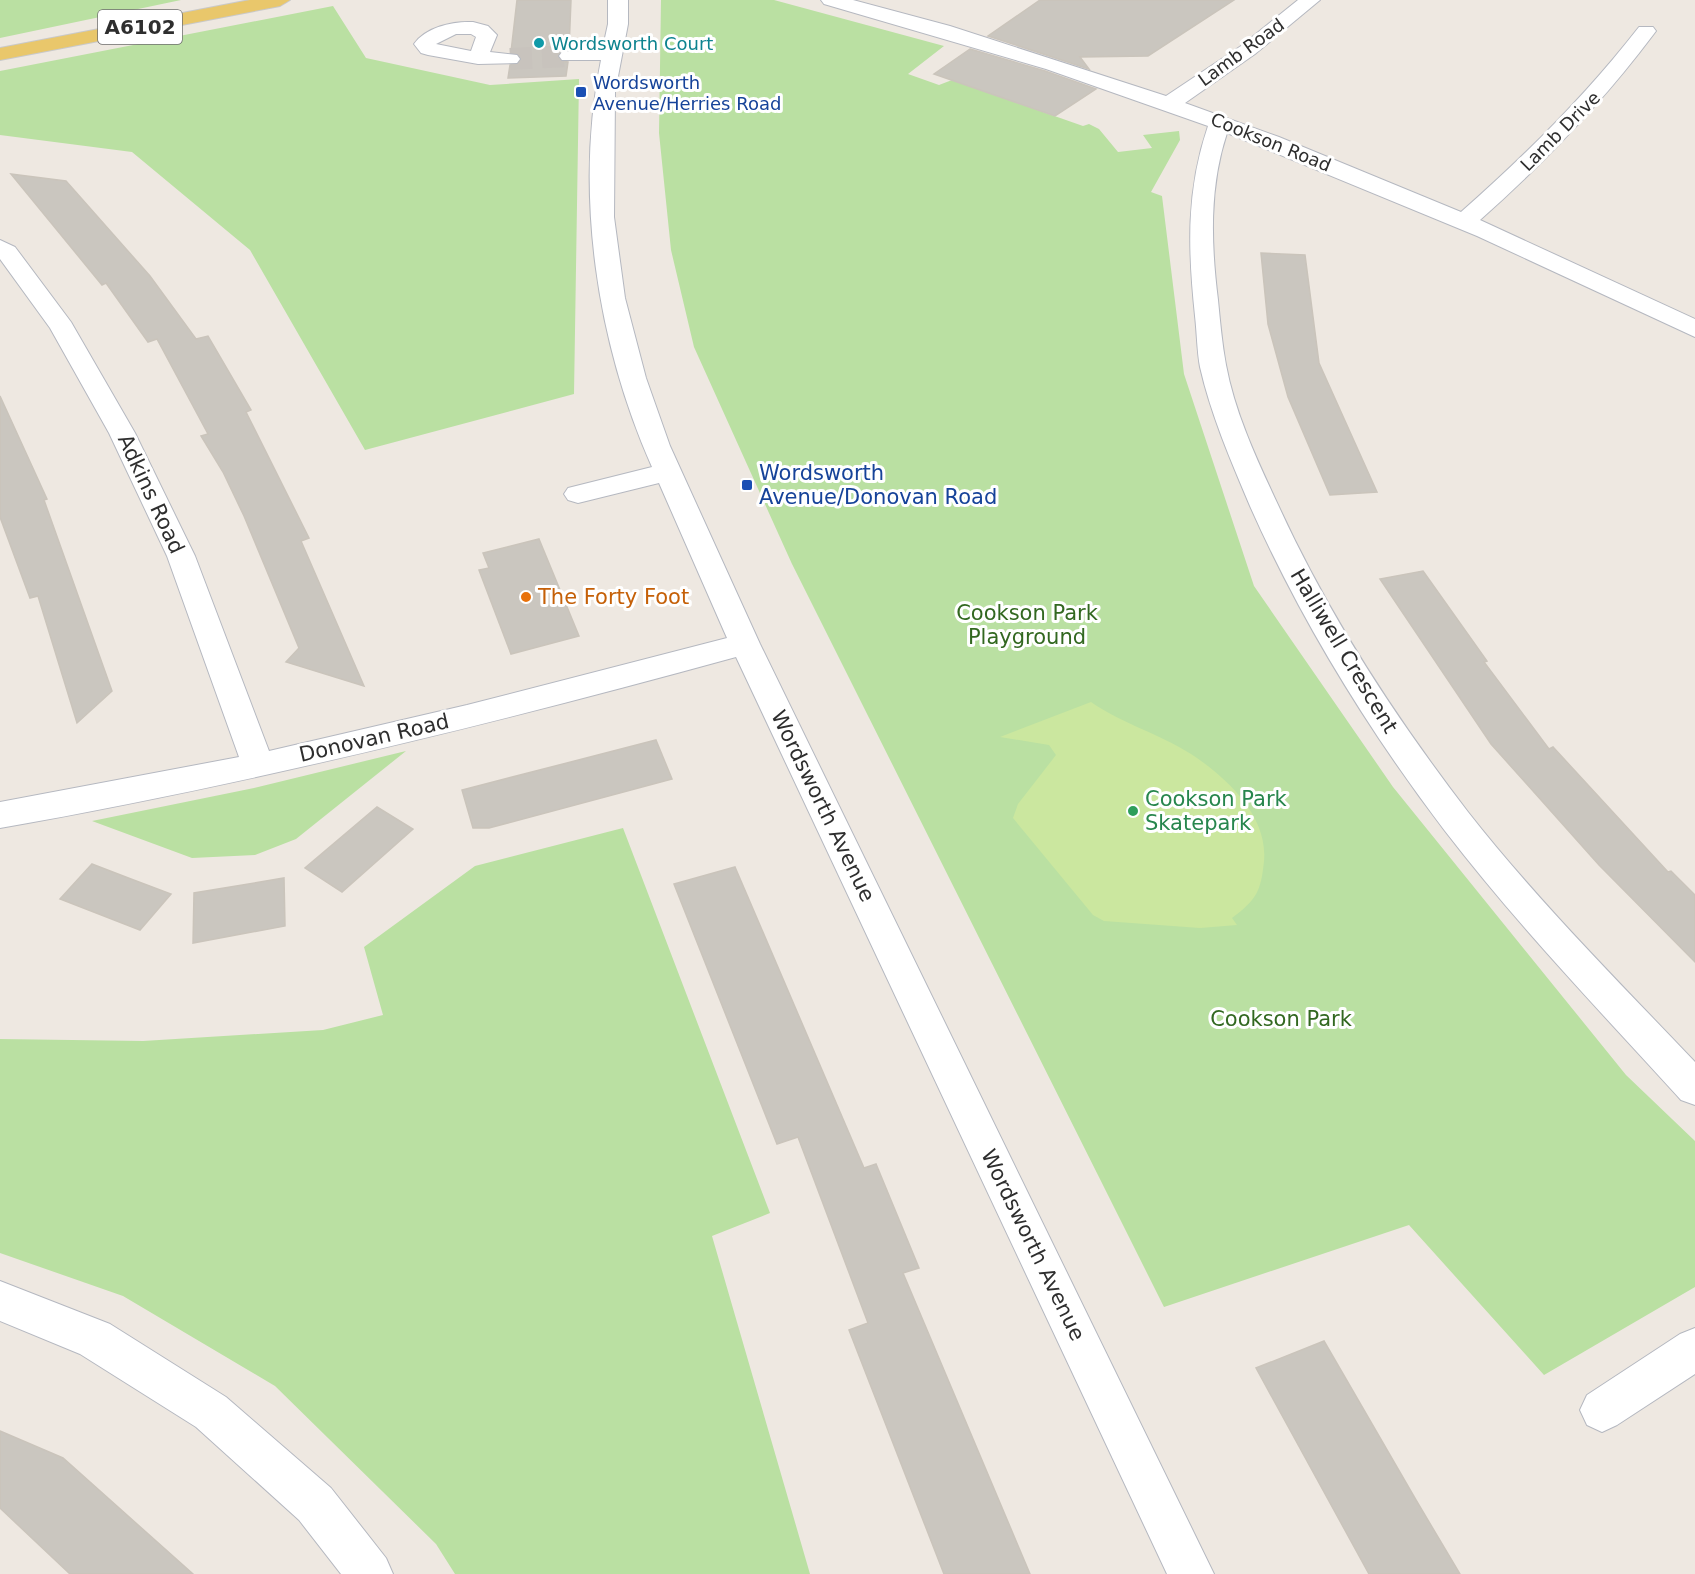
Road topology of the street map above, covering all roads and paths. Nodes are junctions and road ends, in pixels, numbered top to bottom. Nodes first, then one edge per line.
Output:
1 (280, 0) edge
2 (618, 0) edge
3 (831, 0) edge
4 (1310, 0) edge
5 (863, 3) edge
6 (1646, 31) dead end
7 (611, 53) junction
8 (0, 54) edge
9 (569, 56) tunnel mouth
10 (478, 58) dead end
11 (510, 59) tunnel mouth
12 (1170, 103) junction
13 (1220, 122) junction
14 (1465, 221) junction
15 (0, 247) edge
16 (1695, 329) edge
17 (668, 472) junction
18 (578, 494) dead end
19 (745, 644) junction
20 (258, 765) junction
21 (0, 815) edge
22 (1695, 1088) edge
23 (0, 1301) edge
24 (1695, 1349) edge
25 (1602, 1410) dead end
26 (370, 1574) edge
27 (1191, 1574) edge

1 - 8 main road, A6102
2 - 7 street, Wordsworth Avenue
3 - 5 street, Cookson Road
4 - 12 street, Lamb Road
5 - 12 street, Cookson Road
6 - 14 street, Lamb Drive
7 - 9 street
7 - 17 street, Wordsworth Avenue
10 - 11 street
12 - 13 street, Cookson Road
13 - 14 street, Cookson Road
13 - 22 street, Halliwell Crescent
14 - 16 street, Cookson Road
15 - 20 street, Adkins Road
17 - 18 street
17 - 19 street, Wordsworth Avenue
19 - 20 street, Donovan Road
19 - 27 street, Wordsworth Avenue
20 - 21 street, Donovan Road
23 - 26 street
24 - 25 street

